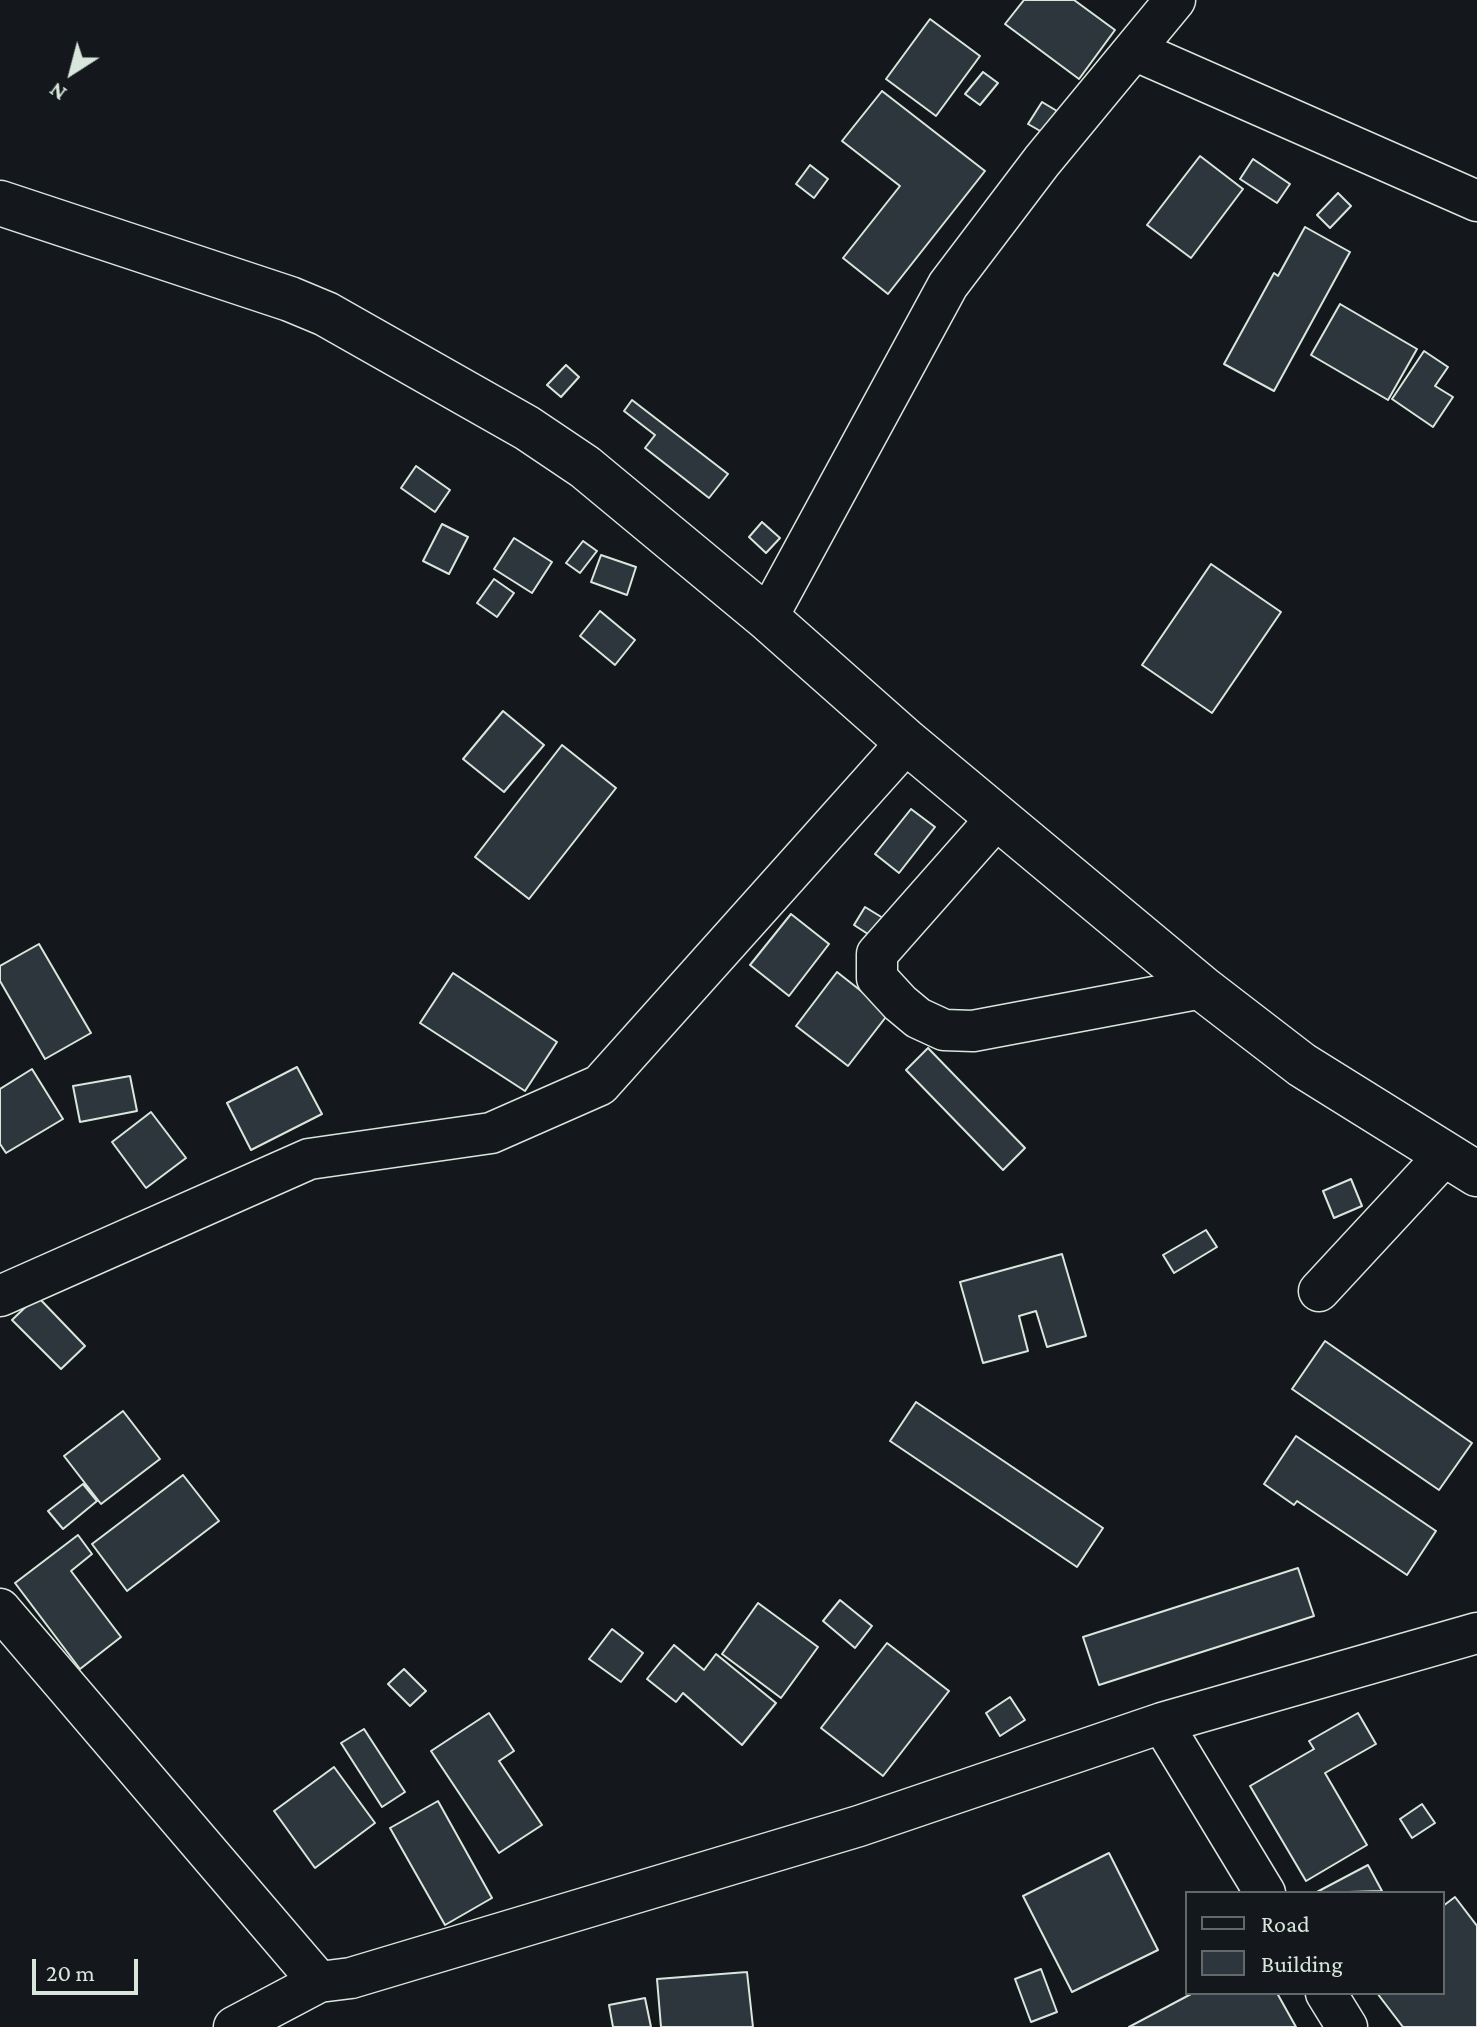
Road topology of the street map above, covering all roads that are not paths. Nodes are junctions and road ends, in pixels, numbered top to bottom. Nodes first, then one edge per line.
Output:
1 (1175, 0) edge
2 (1134, 50) junction
3 (1477, 201) edge
4 (0, 203) edge
5 (767, 618) junction
6 (907, 742) junction
7 (997, 818) junction
8 (1202, 988) junction
9 (1461, 1164) edge
10 (1319, 1291) dead end
11 (0, 1296) edge
12 (0, 1609) edge
13 (1477, 1633) edge
14 (1162, 1723) junction
15 (1264, 1891) edge
16 (319, 1982) junction
17 (1327, 1995) edge
18 (234, 2027) edge
19 (1347, 2027) edge

1 - 2 street
2 - 3 street
2 - 5 street
4 - 5 main road
5 - 6 main road
6 - 7 main road
6 - 11 street
7 - 8 main road
7 - 8 street
8 - 9 main road
9 - 10 street
12 - 16 street
13 - 14 street
14 - 15 street
14 - 16 street
16 - 18 street
17 - 19 street

